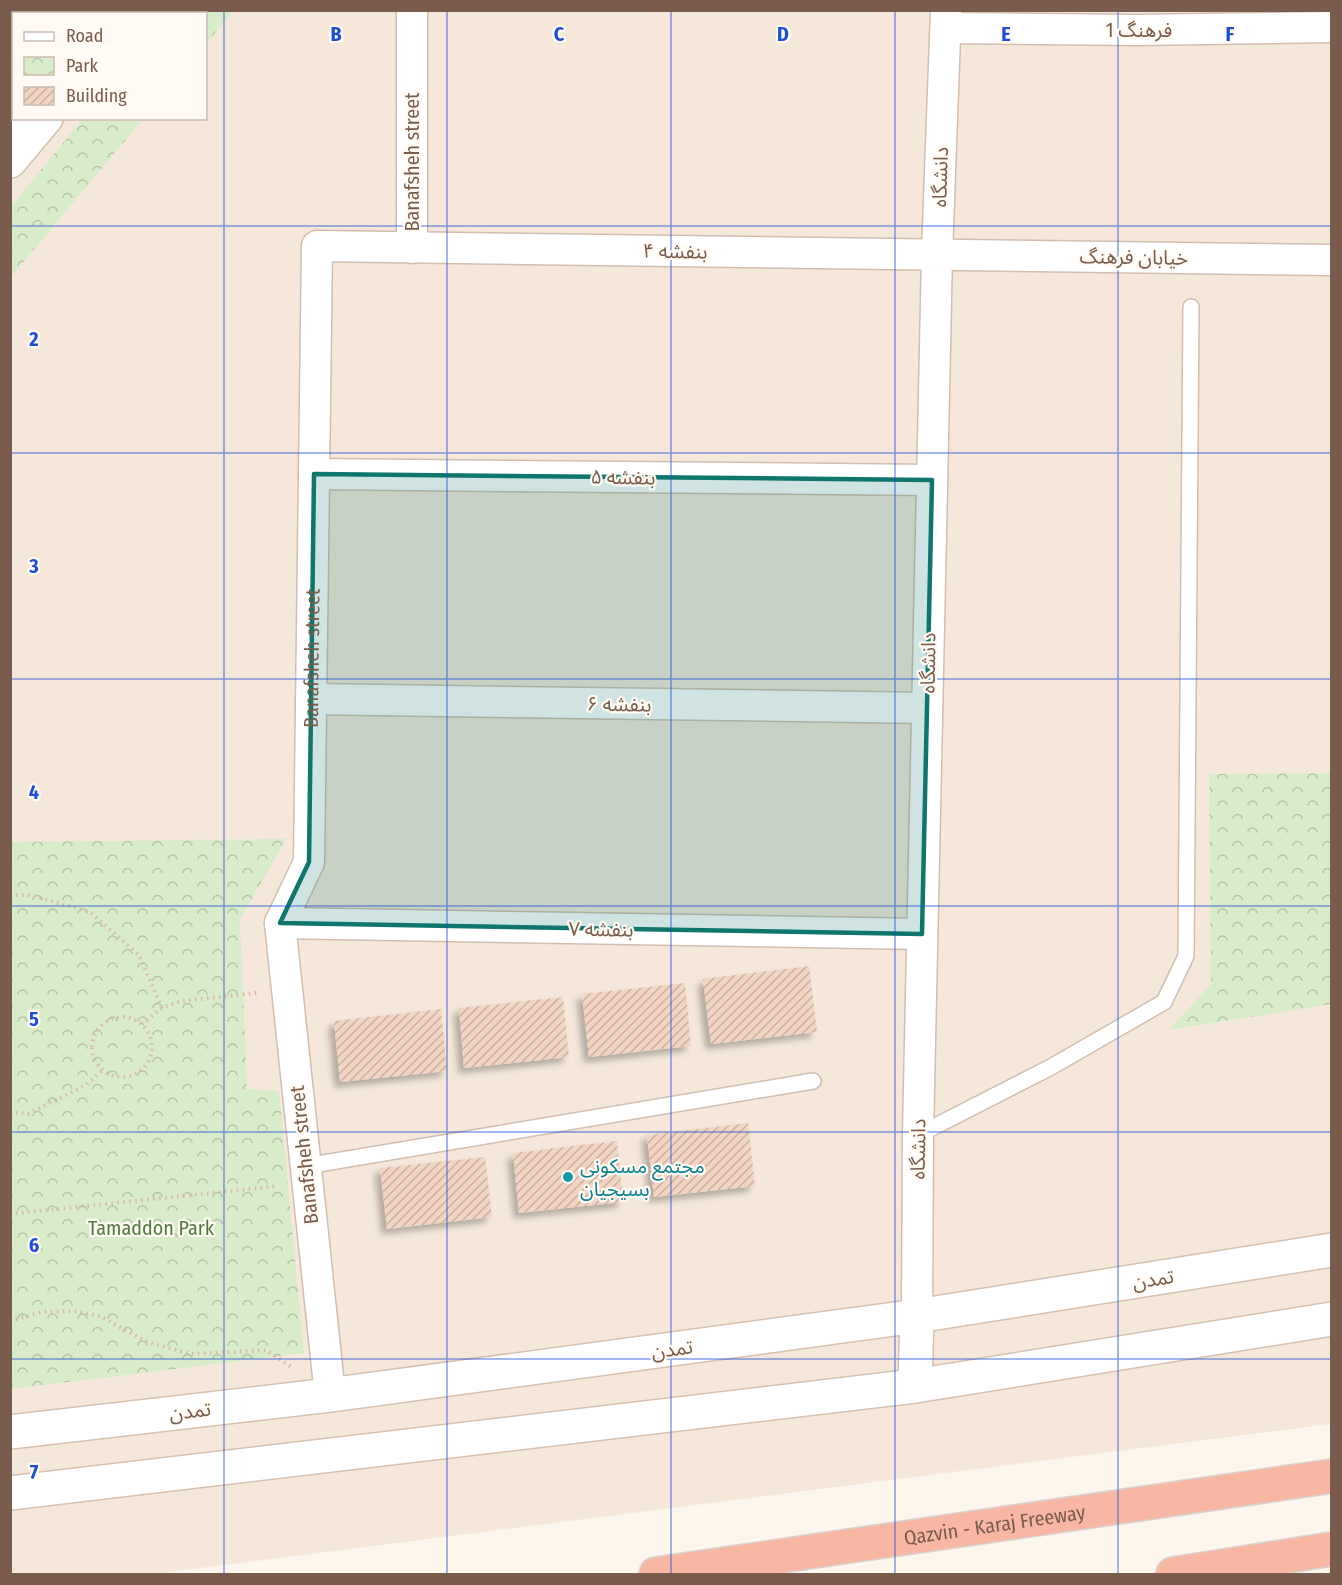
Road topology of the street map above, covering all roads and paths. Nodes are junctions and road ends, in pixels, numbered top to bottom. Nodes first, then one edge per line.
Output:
1 (412, 10) edge
2 (946, 19) edge
3 (1332, 27) edge
4 (32, 122) edge
5 (10, 160) edge
6 (412, 248) junction
7 (938, 254) junction
8 (1332, 260) edge
9 (1191, 307) dead end
10 (314, 474) junction
11 (933, 480) junction
12 (311, 699) junction
13 (927, 708) junction
14 (10, 895) edge
15 (280, 923) junction
16 (922, 934) junction
17 (287, 990) junction
18 (162, 1008) junction
19 (142, 1023) junction
20 (103, 1070) junction
21 (813, 1081) dead end
22 (10, 1112) edge
23 (918, 1135) junction
24 (307, 1174) junction
25 (10, 1214) edge
26 (1332, 1250) edge
27 (917, 1316) junction
28 (1332, 1319) edge
29 (10, 1322) edge
30 (915, 1386) junction
31 (330, 1395) junction
32 (10, 1431) edge
33 (1332, 1476) edge
34 (10, 1493) edge
35 (1332, 1549) edge
36 (656, 1575) edge
37 (1173, 1575) edge

1 - 6 street, Banafsheh street
2 - 3 street, فرهنگ 1
2 - 7 street, دانشگاه
4 - 5 street
6 - 7 street, بنفشه ۴
6 - 10 street, Banafsheh street
7 - 8 street, خیابان فرهنگ
7 - 11 street, دانشگاه
9 - 23 lane
10 - 11 street, بنفشه ۵
10 - 12 street, Banafsheh street
11 - 13 street, دانشگاه
12 - 13 street, بنفشه ۶
12 - 15 street, Banafsheh street
13 - 16 street, دانشگاه
14 - 18 path
15 - 16 street, بنفشه ۷
15 - 17 street, Banafsheh street
16 - 23 street, دانشگاه
17 - 18 path
17 - 24 street, Banafsheh street
18 - 19 path
19 - 20 path
19 - 20 path
20 - 22 path
21 - 24 lane
23 - 27 street, دانشگاه
24 - 25 path
24 - 31 street, Banafsheh street
26 - 27 street, تمدن
27 - 30 street
27 - 31 street, تمدن
28 - 30 street
29 - 31 path
30 - 34 street
31 - 32 street, تمدن
33 - 36 highway, Qazvin - Karaj Freeway
35 - 37 highway

